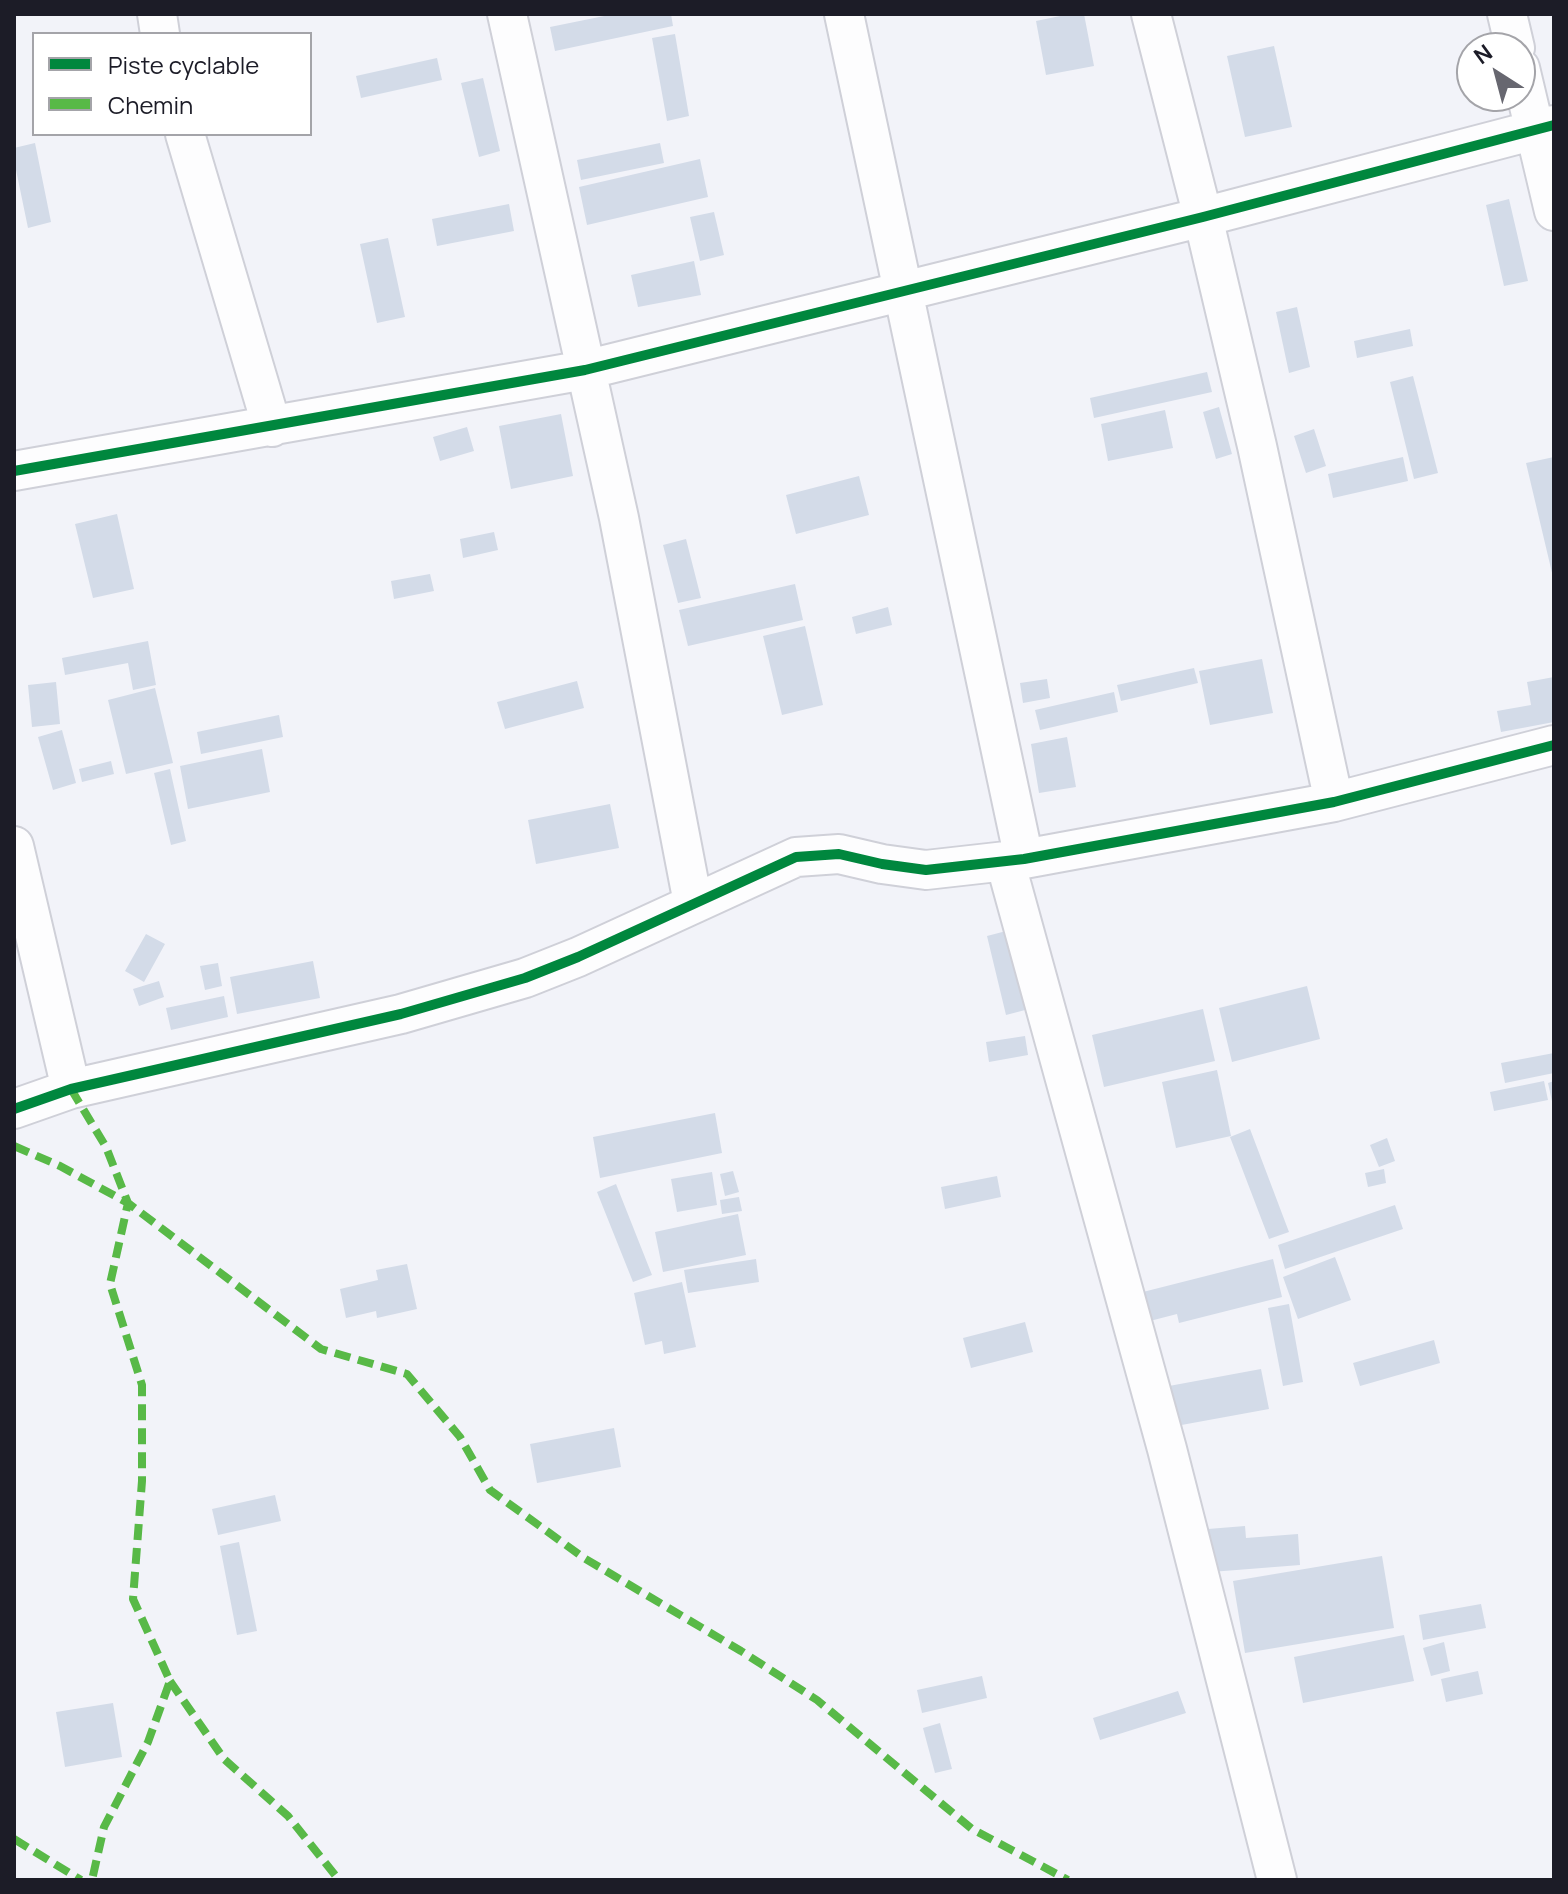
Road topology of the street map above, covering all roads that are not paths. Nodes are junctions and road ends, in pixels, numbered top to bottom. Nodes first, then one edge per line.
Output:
1 (507, 14) edge
2 (844, 14) edge
3 (1151, 14) edge
4 (1536, 106) edge
5 (1545, 127) edge
6 (186, 136) edge
7 (1554, 211) edge
8 (1203, 217) junction
9 (903, 291) junction
10 (585, 370) junction
11 (272, 427) junction
12 (14, 471) edge
13 (1554, 745) edge
14 (1334, 802) junction
15 (14, 846) edge
16 (1015, 860) junction
17 (693, 903) junction
18 (71, 1089) junction
19 (14, 1109) edge
20 (1277, 1880) edge

1 - 10 street
2 - 9 street
3 - 8 street
4 - 5 street
5 - 7 street
5 - 8 street
6 - 11 street
8 - 9 street
8 - 14 street
9 - 10 street
9 - 16 street
10 - 11 street
10 - 17 street
11 - 12 street
13 - 14 street
14 - 16 street
15 - 18 street
16 - 17 street
16 - 20 street
17 - 18 street
18 - 19 street

